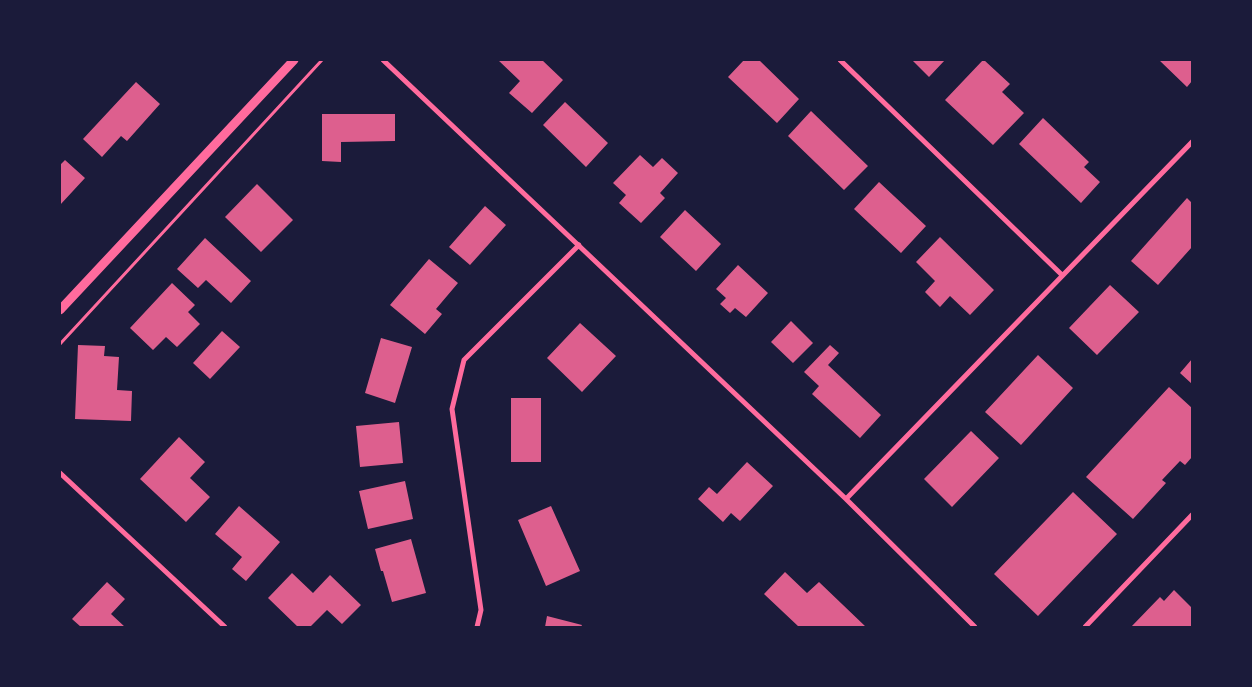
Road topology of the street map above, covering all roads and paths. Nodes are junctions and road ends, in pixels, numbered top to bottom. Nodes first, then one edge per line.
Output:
1 (294, 60) edge
2 (322, 60) edge
3 (383, 60) edge
4 (840, 60) edge
5 (1192, 142) edge
6 (579, 245) junction
7 (1062, 275) junction
8 (62, 305) edge
9 (60, 344) edge
10 (60, 473) edge
11 (846, 499) junction
12 (1192, 515) edge
13 (225, 627) edge
14 (477, 627) edge
15 (975, 627) edge
16 (1085, 627) edge

1 - 8 street
2 - 9 path
3 - 6 street
4 - 7 street
5 - 7 street
6 - 11 street
6 - 14 street
7 - 11 street
10 - 13 street
11 - 15 street
12 - 16 street

